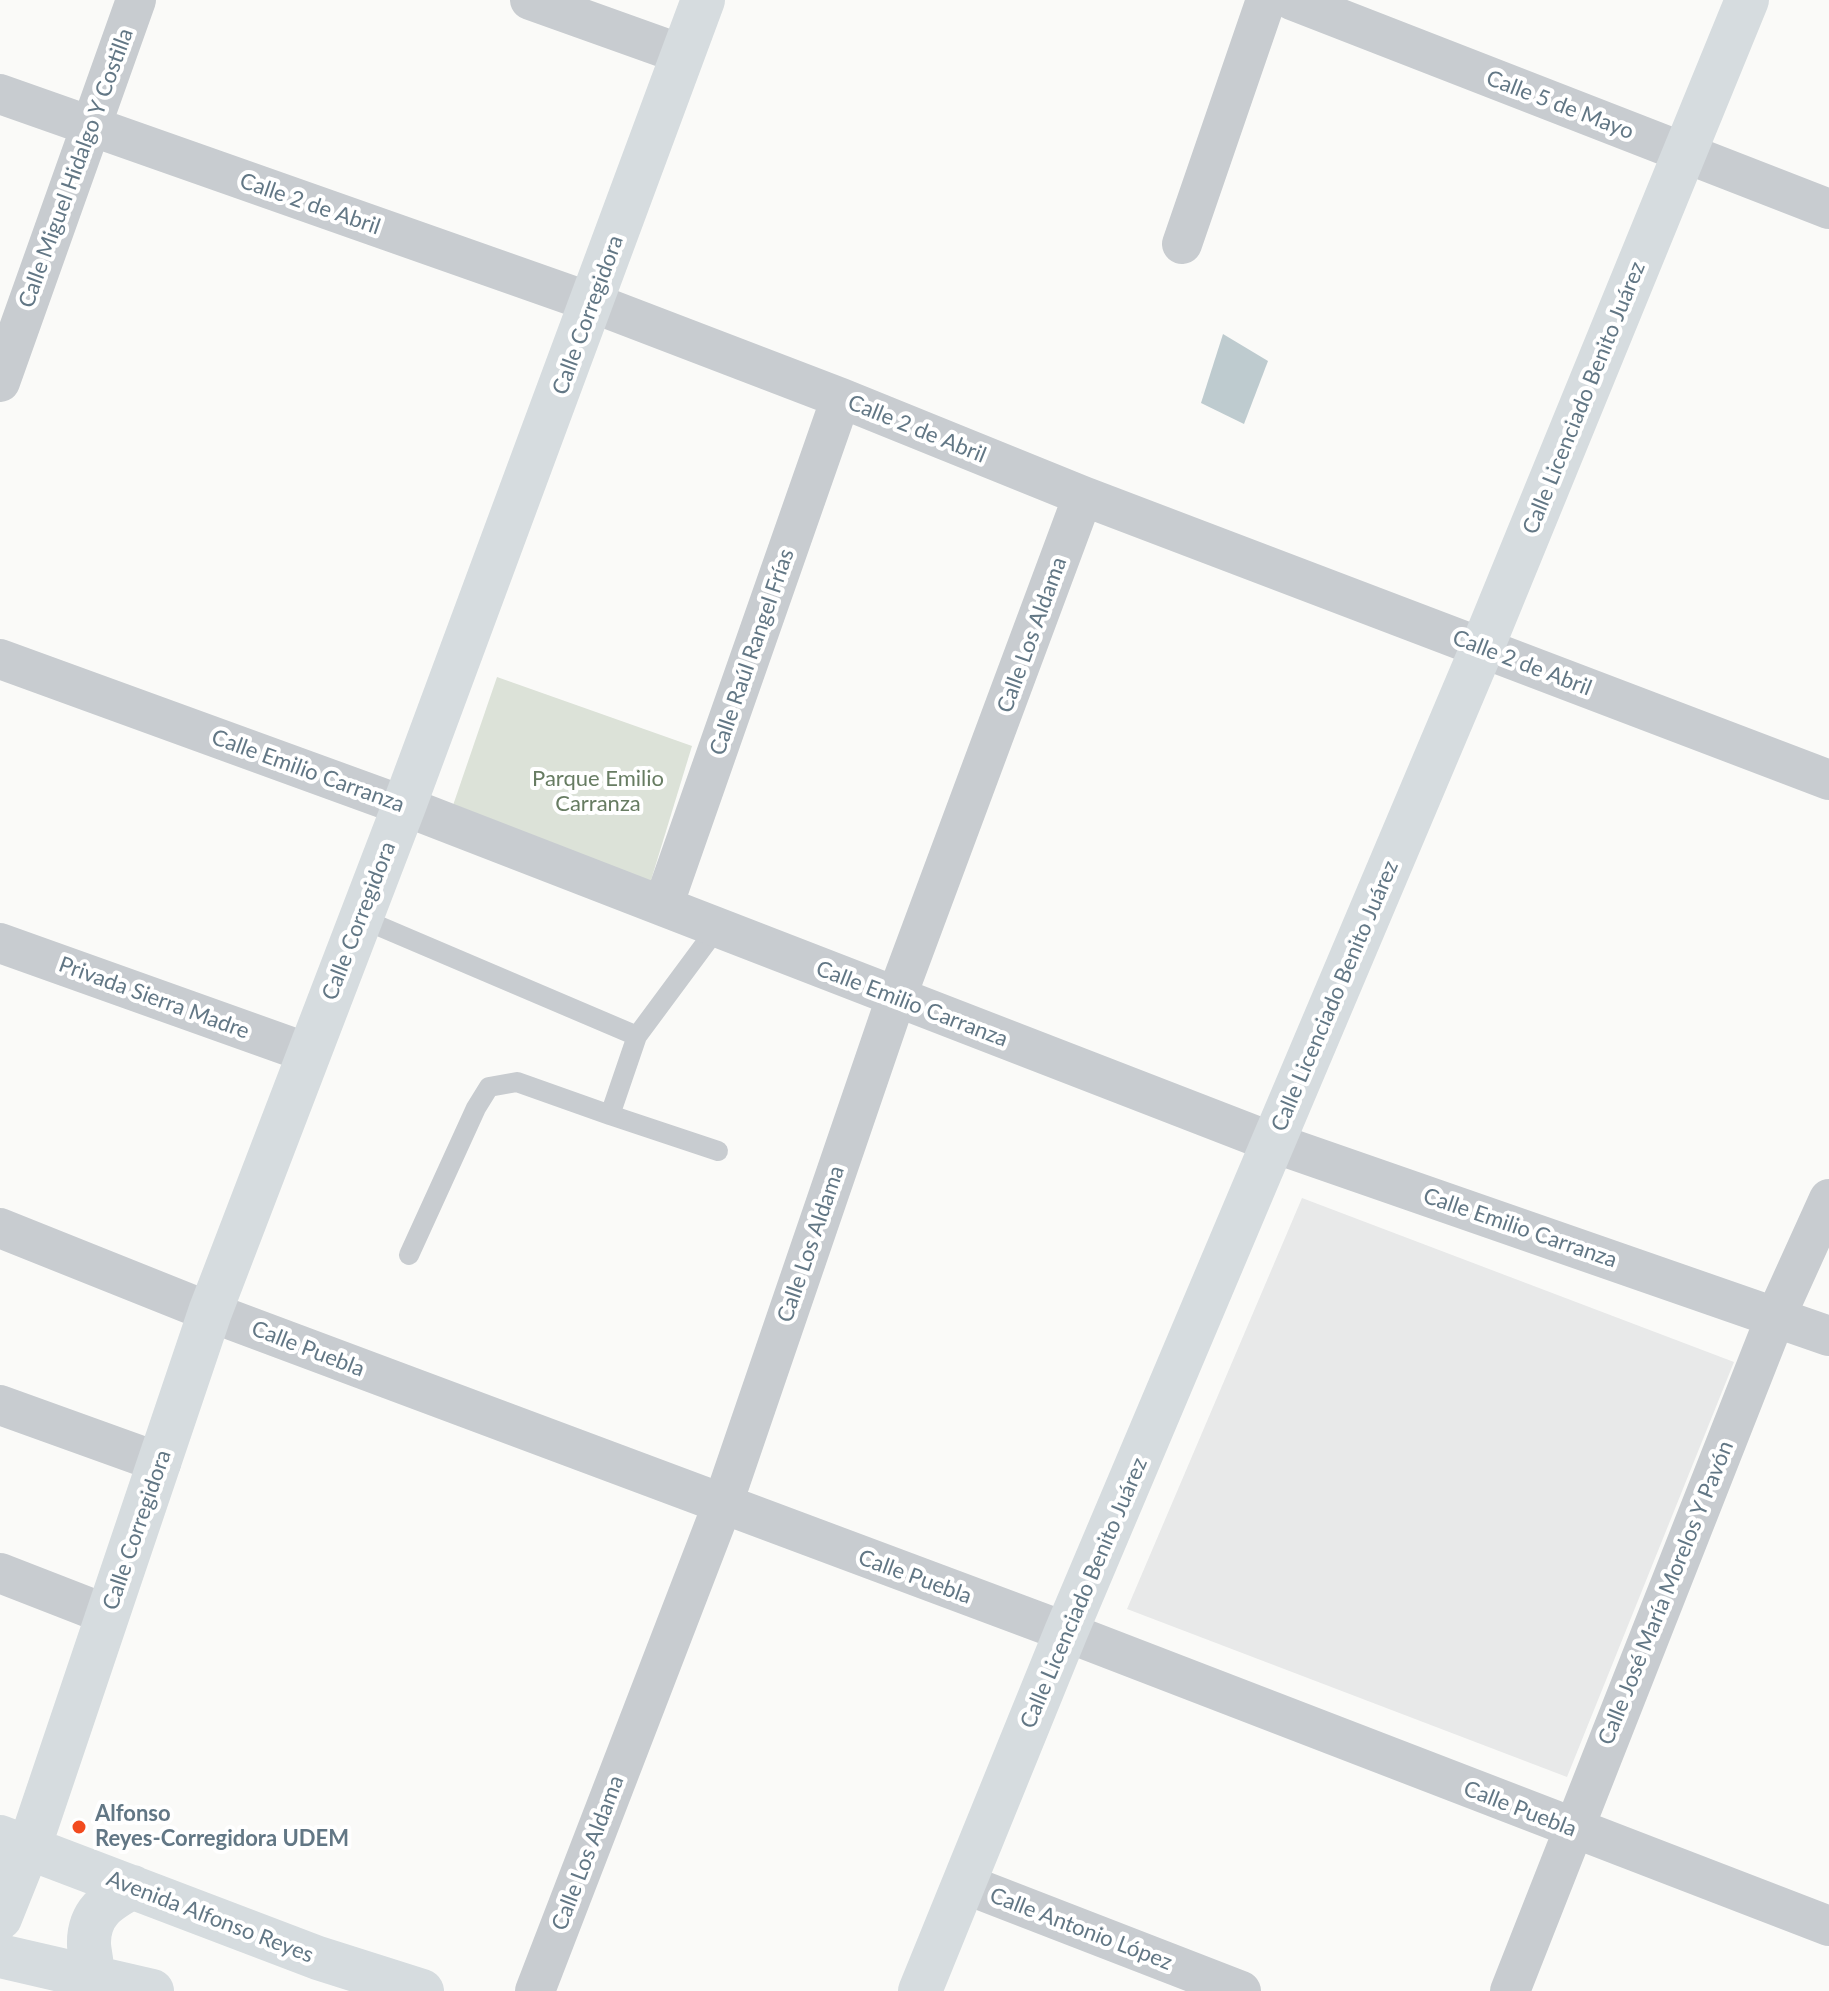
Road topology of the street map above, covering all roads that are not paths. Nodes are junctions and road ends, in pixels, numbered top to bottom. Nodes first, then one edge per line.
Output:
1 (136, 0) edge
2 (530, 0) edge
3 (703, 0) edge
4 (1266, 0) edge
5 (1292, 0) edge
6 (1747, 0) edge
7 (684, 55) junction
8 (0, 94) edge
9 (89, 128) junction
10 (1683, 153) junction
11 (1829, 209) edge
12 (1182, 244) dead end
13 (593, 303) junction
14 (0, 382) edge
15 (841, 398) junction
16 (1083, 496) junction
17 (1482, 648) junction
18 (0, 659) edge
19 (1829, 780) edge
20 (404, 806) junction
21 (663, 906) junction
22 (360, 918) junction
23 (717, 928) junction
24 (0, 943) edge
25 (896, 998) junction
26 (637, 1036) junction
27 (308, 1053) junction
28 (610, 1115) junction
29 (1274, 1143) junction
30 (718, 1151) dead end
31 (1829, 1199) edge
32 (0, 1228) edge
33 (409, 1255) dead end
34 (210, 1312) junction
35 (1776, 1316) junction
36 (1829, 1336) edge
37 (0, 1405) edge
38 (161, 1463) junction
39 (722, 1506) junction
40 (0, 1573) edge
41 (108, 1615) junction
42 (1066, 1632) junction
43 (1572, 1829) junction
44 (10, 1849) edge
45 (965, 1884) junction
46 (133, 1887) junction
47 (0, 1918) edge
48 (1829, 1926) edge
49 (0, 1956) edge
50 (92, 1977) junction
51 (152, 1991) edge
52 (422, 1991) edge
53 (535, 1991) edge
54 (920, 1991) edge
55 (1241, 1991) edge
56 (1510, 1991) edge

1 - 9 street, Calle Miguel Hidalgo Y Costilla
2 - 7 street
3 - 7 street, Calle Corregidora
4 - 12 street
5 - 10 street, Calle 5 de Mayo
6 - 10 street, Calle Licenciado Benito Juárez
7 - 13 street, Calle Corregidora
8 - 9 street, Calle 2 de Abril
9 - 13 street, Calle 2 de Abril
9 - 14 street, Calle Miguel Hidalgo Y Costilla
10 - 11 street, Calle 5 de Mayo
10 - 17 street, Calle Licenciado Benito Juárez
13 - 15 street, Calle 2 de Abril
13 - 20 street, Calle Corregidora
15 - 16 street, Calle 2 de Abril
15 - 21 street, Calle Raúl Rangel Frías
16 - 17 street, Calle 2 de Abril
16 - 25 street, Calle Los Aldama
17 - 19 street, Calle 2 de Abril
17 - 29 street, Calle Licenciado Benito Juárez
18 - 20 street, Calle Emilio Carranza
20 - 21 street, Calle Emilio Carranza
20 - 22 street, Calle Corregidora
21 - 23 street, Calle Emilio Carranza
22 - 26 lane
22 - 27 street, Calle Corregidora
23 - 25 street, Calle Emilio Carranza
23 - 26 lane
24 - 27 street, Privada Sierra Madre
25 - 29 street, Calle Emilio Carranza
25 - 39 street, Calle Los Aldama
26 - 28 lane
27 - 34 street, Calle Corregidora
28 - 30 lane
28 - 33 lane
29 - 35 street, Calle Emilio Carranza
29 - 42 street, Calle Licenciado Benito Juárez
31 - 35 street, Calle José María Morelos Y Pavón
32 - 34 street, Calle Puebla
34 - 38 street, Calle Corregidora
34 - 39 street, Calle Puebla
35 - 36 street, Calle Emilio Carranza
35 - 43 street, Calle José María Morelos Y Pavón
37 - 38 street
38 - 41 street, Calle Corregidora
39 - 42 street, Calle Puebla
39 - 53 street, Calle Los Aldama
40 - 41 street
41 - 44 street, Calle Corregidora
42 - 43 street, Calle Puebla
42 - 45 street, Calle Licenciado Benito Juárez
43 - 48 street, Calle Puebla
43 - 56 street, Calle José María Morelos Y Pavón
44 - 46 street, Avenida Alfonso Reyes
44 - 47 street, Calle Corregidora
45 - 54 street, Calle Licenciado Benito Juárez
45 - 55 street, Calle Antonio López
46 - 50 street
46 - 52 street, Avenida Alfonso Reyes
49 - 50 street
50 - 51 street

